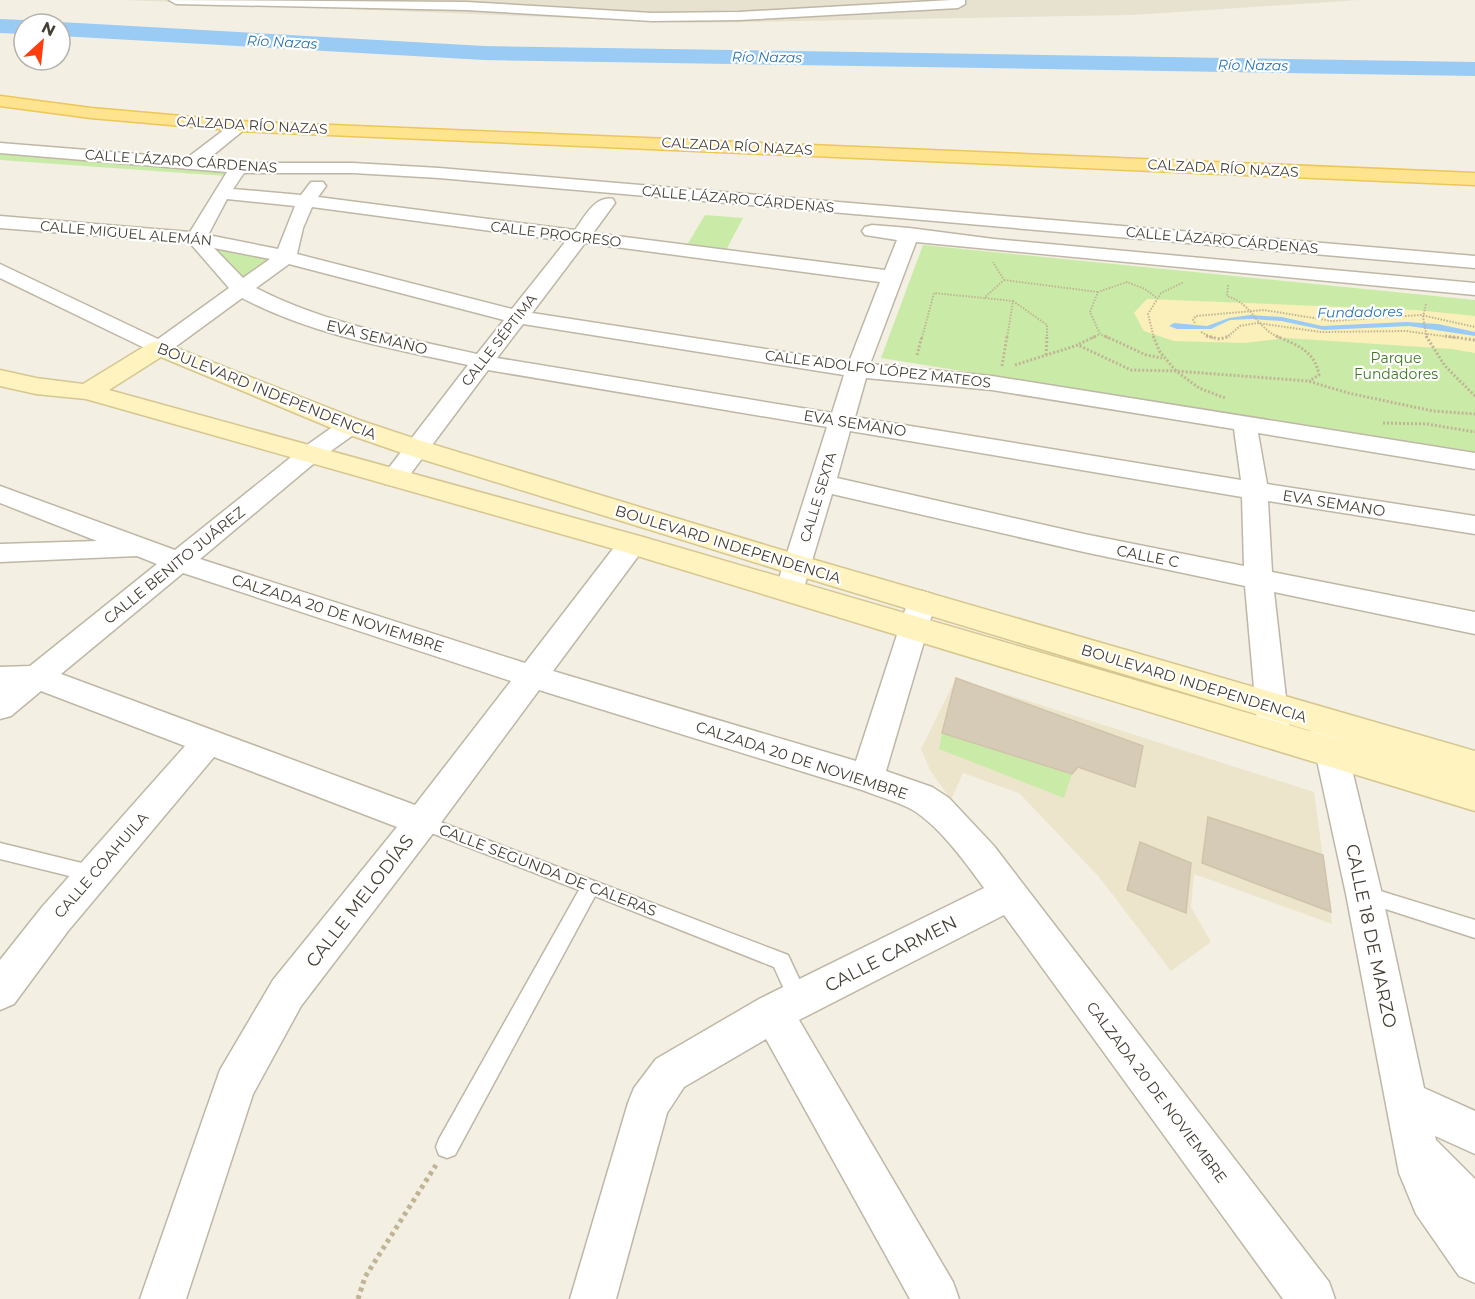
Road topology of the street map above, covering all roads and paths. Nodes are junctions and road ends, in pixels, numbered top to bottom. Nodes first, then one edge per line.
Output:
1 (176, 0) edge
2 (958, 0) edge
3 (469, 3) edge
4 (0, 101) edge
5 (239, 126) junction
6 (0, 148) edge
7 (0, 161) edge
8 (191, 164) junction
9 (282, 169) junction
10 (324, 177) junction
11 (1475, 179) edge
12 (231, 180) junction
13 (305, 201) junction
14 (606, 203) junction
15 (769, 220) dead end
16 (0, 222) edge
17 (850, 228) dead end
18 (909, 234) junction
19 (580, 237) junction
20 (196, 238) junction
21 (286, 257) junction
22 (1003, 262) dead end
23 (1475, 262) edge
24 (0, 270) edge
25 (891, 277) junction
26 (1004, 280) junction
27 (1193, 280) dead end
28 (1221, 285) dead end
29 (1475, 289) edge
30 (243, 290) junction
31 (1098, 292) junction
32 (984, 298) junction
33 (1158, 298) junction
34 (1013, 301) junction
35 (1436, 304) dead end
36 (1250, 312) junction
37 (518, 317) junction
38 (1422, 317) junction
39 (1257, 322) junction
40 (1195, 323) dead end
41 (1475, 327) edge
42 (1201, 332) dead end
43 (1100, 334) junction
44 (1427, 334) junction
45 (1475, 340) edge
46 (1078, 345) junction
47 (159, 348) junction
48 (1046, 355) junction
49 (927, 357) dead end
50 (1163, 358) junction
51 (483, 362) junction
52 (857, 370) junction
53 (1176, 371) junction
54 (0, 378) edge
55 (1308, 381) junction
56 (88, 392) junction
57 (1475, 396) edge
58 (1240, 413) junction
59 (1475, 414) edge
60 (841, 420) junction
61 (1376, 422) dead end
62 (350, 426) junction
63 (1475, 432) edge
64 (415, 448) junction
65 (309, 455) junction
66 (1475, 460) edge
67 (394, 478) junction
68 (822, 483) junction
69 (1255, 491) junction
70 (0, 494) edge
71 (1475, 525) edge
72 (632, 544) junction
73 (145, 548) junction
74 (0, 553) edge
75 (180, 562) junction
76 (793, 578) junction
77 (1258, 578) junction
78 (917, 614) junction
79 (1475, 623) edge
80 (36, 677) junction
81 (533, 677) junction
82 (0, 679) edge
83 (0, 706) edge
84 (1272, 720) junction
85 (1327, 737) junction
86 (207, 743) junction
87 (1475, 766) edge
88 (867, 778) junction
89 (1475, 795) edge
90 (422, 822) junction
91 (0, 851) edge
92 (94, 874) junction
93 (590, 887) junction
94 (1009, 894) junction
95 (1364, 894) junction
96 (1475, 929) edge
97 (0, 991) edge
98 (786, 1007) junction
99 (1406, 1101) junction
100 (1475, 1133) edge
101 (447, 1147) joint
102 (1415, 1150) junction
103 (1475, 1210) edge
104 (1475, 1260) edge
105 (163, 1299) edge
106 (358, 1299) edge
107 (593, 1299) edge
108 (936, 1299) edge
109 (1312, 1299) edge

1 - 3 street
2 - 3 street
4 - 5 main road, CALZADA RÍO NAZAS
5 - 8 street
5 - 11 main road, CALZADA RÍO NAZAS
6 - 8 street, CALLE LÁZARO CÁRDENAS
7 - 12 street
8 - 12 street, CALLE LÁZARO CÁRDENAS
9 - 10 street
9 - 12 street, CALLE LÁZARO CÁRDENAS
9 - 23 street, CALLE LÁZARO CÁRDENAS
10 - 13 street
10 - 14 street
12 - 13 street, CALLE PROGRESO
12 - 20 street
13 - 19 street, CALLE PROGRESO
13 - 21 street
14 - 15 street
14 - 19 street, CALLE SÉPTIMA
16 - 20 street, CALLE MIGUEL ALEMÁN
17 - 18 street
18 - 25 street, CALLE SEXTA
18 - 29 street
19 - 25 street, CALLE PROGRESO
19 - 37 street, CALLE SÉPTIMA
20 - 21 street, CALLE MIGUEL ALEMÁN
20 - 30 street, EVA SEMANO
21 - 30 street
21 - 37 street, CALLE ADOLFO LÓPEZ MATEOS
22 - 26 path
24 - 47 street, BOULEVARD INDEPENDENCIA
25 - 52 street, CALLE SEXTA
26 - 31 path
26 - 32 path
27 - 33 path
28 - 36 path
30 - 47 street
30 - 51 street, EVA SEMANO
31 - 33 path
31 - 43 path
32 - 34 path
32 - 49 path
33 - 50 path
34 - 48 path
34 - 48 path
35 - 38 path
36 - 38 path
36 - 39 path
36 - 40 path
37 - 51 street, CALLE SÉPTIMA
37 - 52 street, CALLE ADOLFO LÓPEZ MATEOS
38 - 41 path
38 - 44 path
39 - 42 path
39 - 44 path
39 - 55 path
43 - 46 path
43 - 50 path
44 - 45 path
44 - 57 path
46 - 48 path
46 - 53 path
47 - 56 street
47 - 62 street, BOULEVARD INDEPENDENCIA
50 - 53 path
51 - 60 street, EVA SEMANO
51 - 64 street, CALLE SÉPTIMA
52 - 58 street, CALLE ADOLFO LÓPEZ MATEOS
52 - 60 street, CALLE SEXTA
53 - 55 path
53 - 58 path
54 - 56 street, BOULEVARD INDEPENDENCIA
55 - 59 path
56 - 65 street, BOULEVARD INDEPENDENCIA
58 - 66 street, CALLE ADOLFO LÓPEZ MATEOS
58 - 69 street
60 - 68 street, CALLE SEXTA
60 - 69 street, EVA SEMANO
61 - 63 path
62 - 64 street, BOULEVARD INDEPENDENCIA
62 - 65 street, CALLE BENITO JUÁREZ
64 - 67 street, CALLE SÉPTIMA
64 - 76 street, BOULEVARD INDEPENDENCIA
65 - 67 street, BOULEVARD INDEPENDENCIA
65 - 75 street, CALLE BENITO JUÁREZ
67 - 72 street, BOULEVARD INDEPENDENCIA
68 - 76 street, CALLE SEXTA
68 - 77 street, CALLE C
69 - 71 street, EVA SEMANO
69 - 77 street
70 - 73 street, CALZADA 20 DE NOVIEMBRE
72 - 76 street, BOULEVARD INDEPENDENCIA
72 - 81 street, CALLE MELODÍAS
73 - 74 street, CALZADA 20 DE NOVIEMBRE
73 - 75 street, CALZADA 20 DE NOVIEMBRE
75 - 80 street, CALLE BENITO JUÁREZ
75 - 81 street, CALZADA 20 DE NOVIEMBRE
76 - 78 street, BOULEVARD INDEPENDENCIA
77 - 79 street, CALLE C
77 - 84 street
78 - 84 street, BOULEVARD INDEPENDENCIA
78 - 88 street
80 - 82 street
80 - 83 street, CALLE BENITO JUÁREZ
80 - 86 street, CALLE SEGUNDA DE CALERAS
81 - 88 street, CALZADA 20 DE NOVIEMBRE
81 - 90 street, CALLE MELODÍAS
84 - 85 street, BOULEVARD INDEPENDENCIA
85 - 87 street, BOULEVARD INDEPENDENCIA
85 - 89 street, BOULEVARD INDEPENDENCIA
85 - 95 street, CALLE 18 DE MARZO
86 - 90 street, CALLE SEGUNDA DE CALERAS
86 - 92 street, CALLE COAHUILA
88 - 94 street, CALZADA 20 DE NOVIEMBRE
90 - 93 lane, CALLE SEGUNDA DE CALERAS
90 - 105 street, CALLE MELODÍAS
91 - 92 lane
92 - 97 street, CALLE COAHUILA
93 - 98 lane, CALLE SEGUNDA DE CALERAS
93 - 101 lane
94 - 98 street, CALLE CARMEN
94 - 109 street, CALZADA 20 DE NOVIEMBRE
95 - 96 lane
95 - 99 street, CALLE 18 DE MARZO
98 - 107 street, CALLE CARMEN
98 - 108 street, CALLE SEGUNDA DE CALERAS
99 - 100 street
99 - 102 street, CALLE 18 DE MARZO
101 - 106 path
102 - 103 street
102 - 104 street, CALLE 18 DE MARZO

